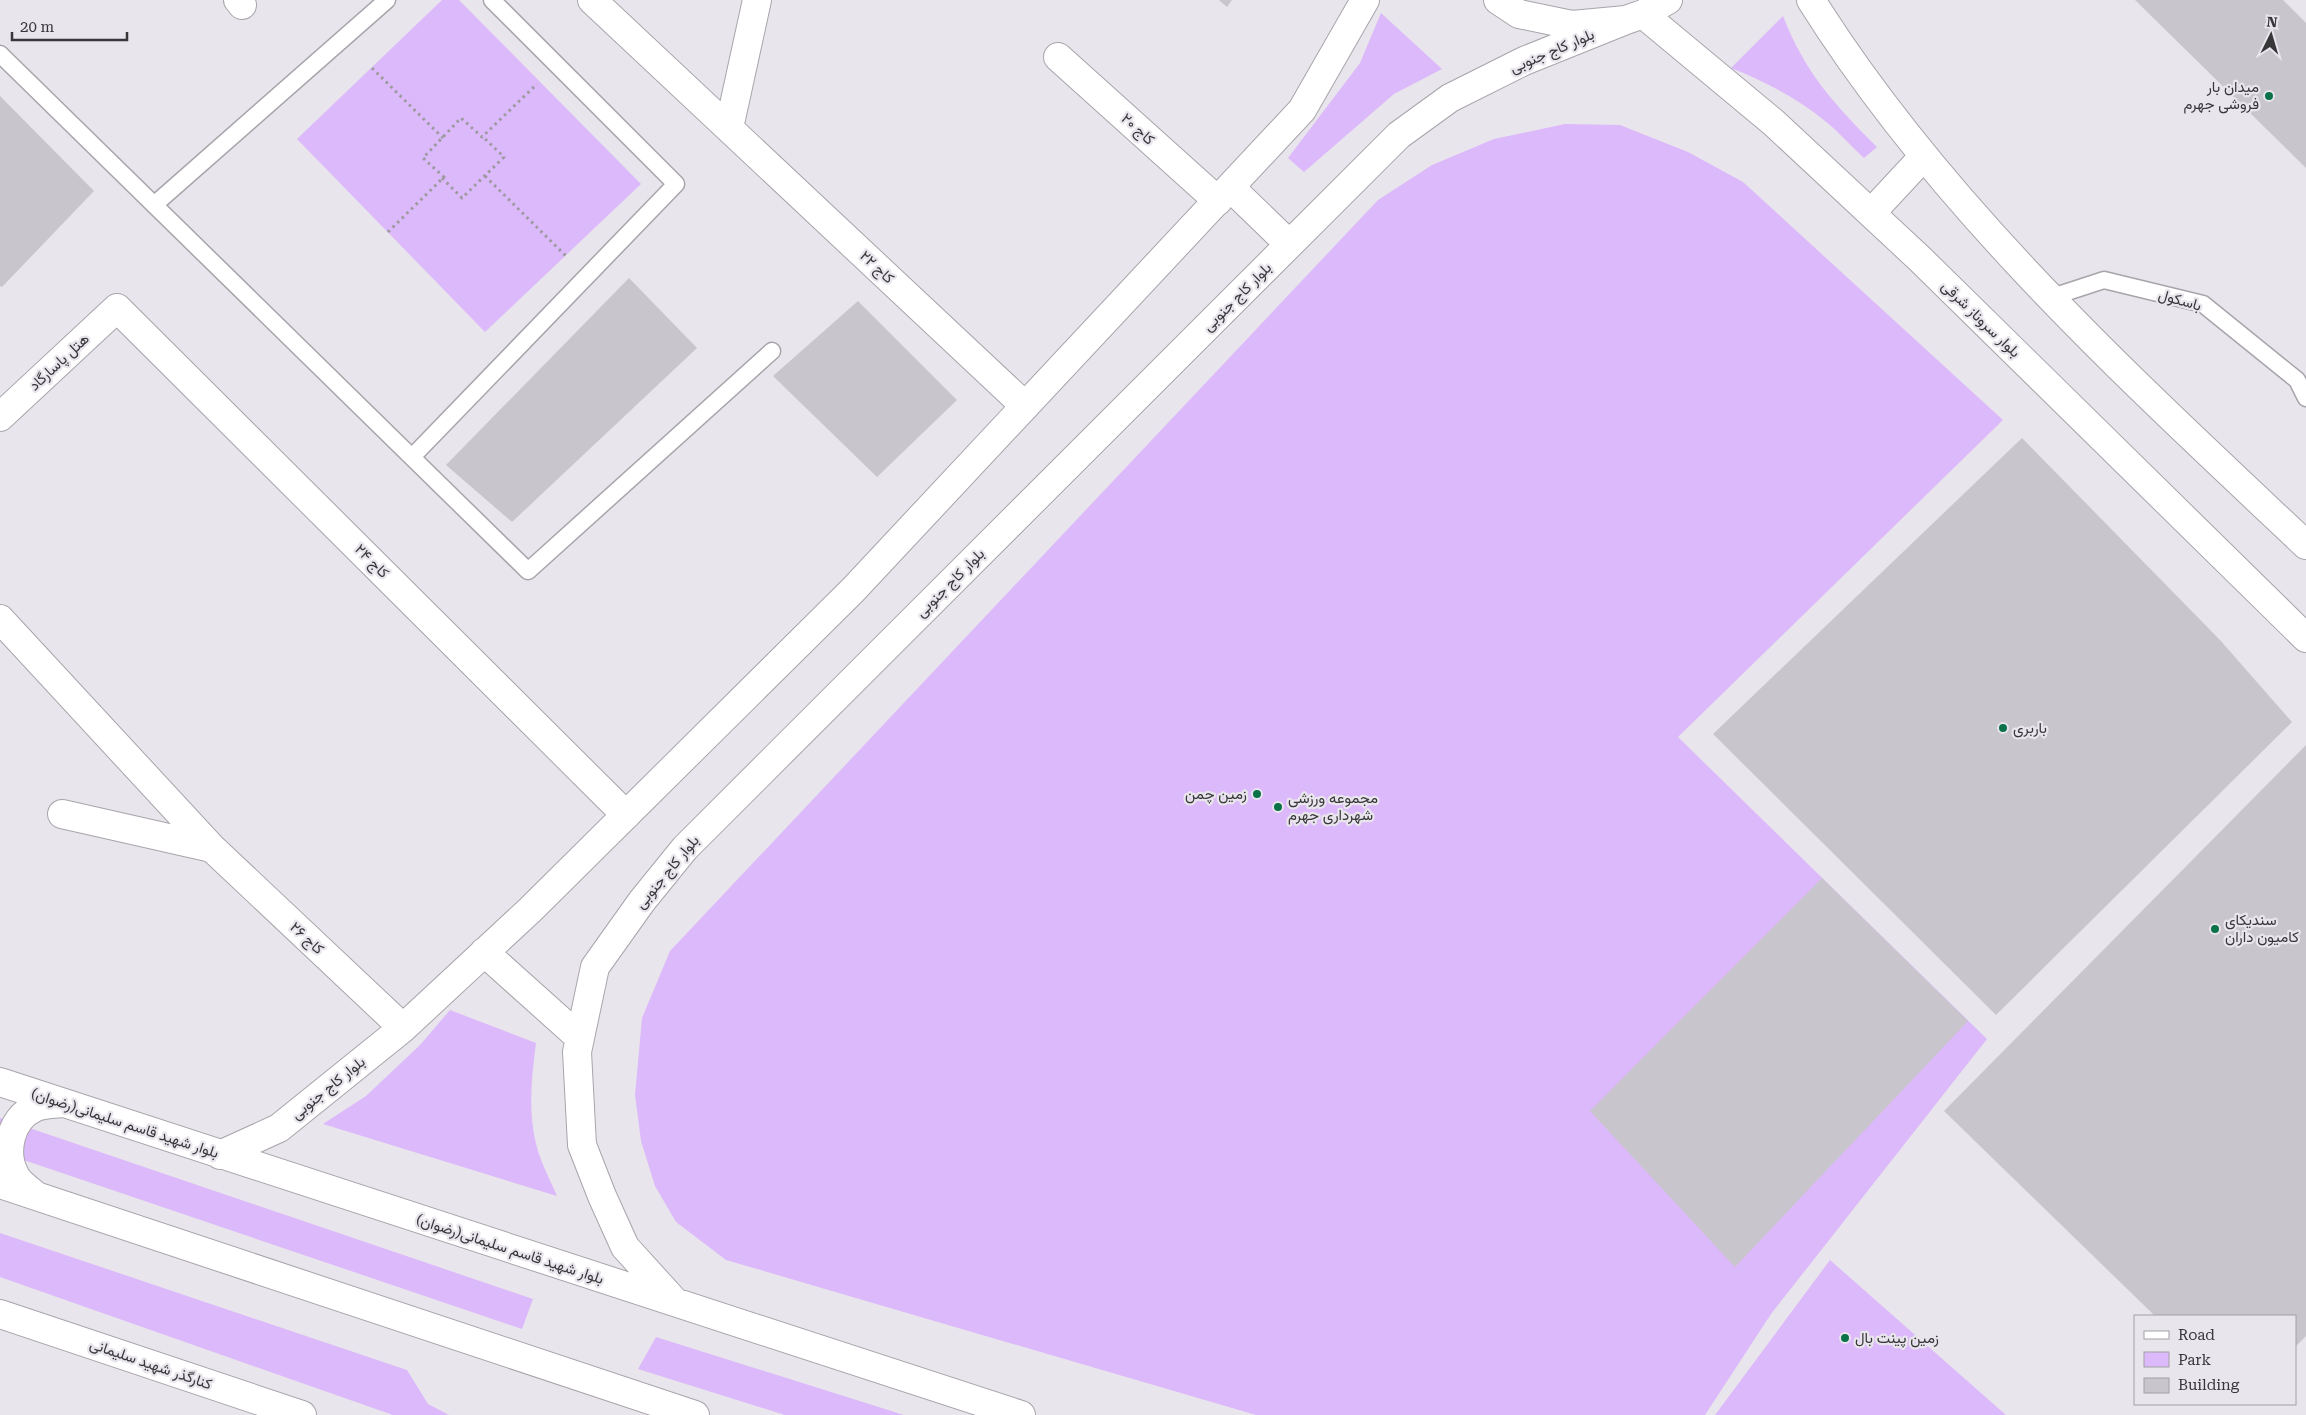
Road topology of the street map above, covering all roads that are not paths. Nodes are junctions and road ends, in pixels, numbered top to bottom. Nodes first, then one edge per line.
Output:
1 (387, 0) edge
2 (492, 0) edge
3 (592, 0) edge
4 (757, 0) edge
5 (1365, 0) edge
6 (1498, 0) edge
7 (1668, 0) edge
8 (1810, 0) edge
9 (1634, 17) junction
10 (0, 54) edge
11 (1058, 58) dead end
12 (729, 128) junction
13 (1924, 156) junction
14 (1224, 194) junction
15 (154, 205) junction
16 (1871, 213) junction
17 (1289, 244) junction
18 (2052, 297) junction
19 (117, 308) joint
20 (772, 351) dead end
21 (2306, 398) edge
22 (1025, 406) junction
23 (0, 417) edge
24 (412, 457) junction
25 (2306, 545) edge
26 (0, 619) edge
27 (2306, 638) edge
28 (62, 814) dead end
29 (626, 815) junction
30 (212, 848) junction
31 (484, 952) junction
32 (403, 1028) junction
33 (580, 1038) junction
34 (0, 1082) edge
35 (66, 1103) junction
36 (220, 1155) junction
37 (0, 1184) edge
38 (34, 1194) junction
39 (675, 1302) junction
40 (0, 1314) edge
41 (302, 1415) edge
42 (695, 1415) edge
43 (1021, 1415) edge

1 - 15 lane
2 - 24 lane
3 - 12 main road, کاج ۲۲
4 - 12 main road
5 - 14 main road, بلوار کاج جنوبی
6 - 9 main road
7 - 9 main road, بلوار کاج جنوبی
8 - 13 main road
9 - 16 main road, بلوار سروناز شرقی
9 - 17 main road, بلوار کاج جنوبی
10 - 15 lane
11 - 14 main road, کاج ۲۰
12 - 22 main road, کاج ۲۲
13 - 16 main road
13 - 18 main road
14 - 17 main road, کاج ۲۰
14 - 22 main road, بلوار کاج جنوبی
15 - 24 lane
16 - 27 main road, بلوار سروناز شرقی
17 - 33 main road, بلوار کاج جنوبی
18 - 21 lane, باسکول
18 - 25 main road
19 - 23 main road, هتل پاسارگاد
19 - 29 main road, کاج ۲۴
20 - 24 lane
22 - 29 main road, بلوار کاج جنوبی
26 - 30 main road, کاج ۲۶
28 - 30 main road
29 - 31 main road, بلوار کاج جنوبی
30 - 32 main road, کاج ۲۶
31 - 32 main road, بلوار کاج جنوبی
31 - 33 main road
32 - 36 main road, بلوار کاج جنوبی
33 - 39 main road, بلوار کاج جنوبی
34 - 35 main road, بلوار شهید قاسم سلیمانی(رضوان)
35 - 36 main road, بلوار شهید قاسم سلیمانی(رضوان)
35 - 38 main road
36 - 39 main road, بلوار شهید قاسم سلیمانی(رضوان)
37 - 38 main road
38 - 42 main road
39 - 43 main road, بلوار شهید قاسم سلیمانی(رضوان)
40 - 41 main road, کنارگذر شهید سلیمانی

